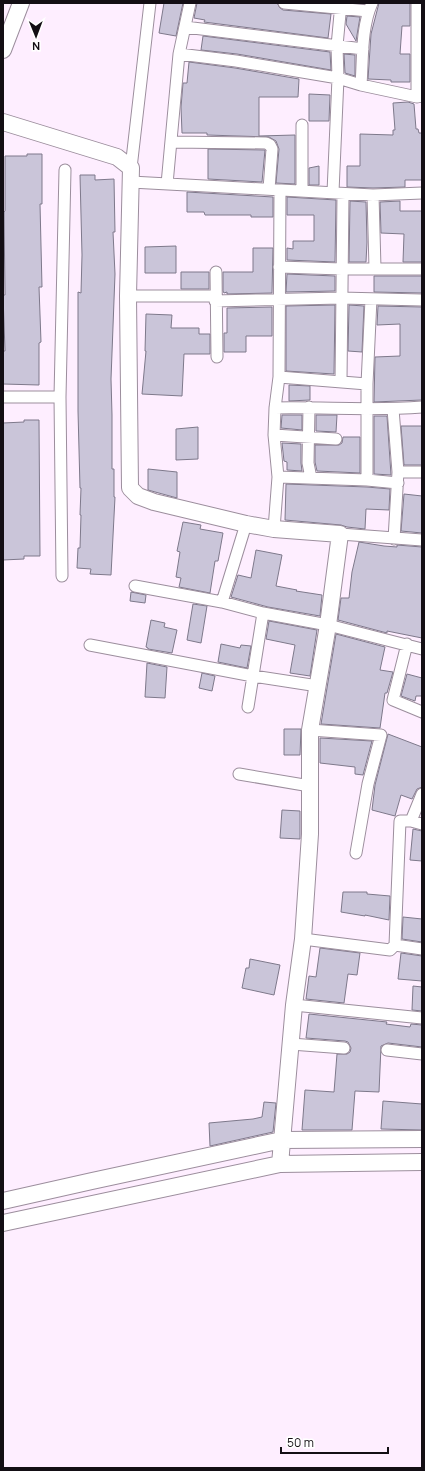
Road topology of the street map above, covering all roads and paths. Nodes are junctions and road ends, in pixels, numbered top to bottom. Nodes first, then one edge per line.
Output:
1 (21, 3) edge
2 (150, 3) edge
3 (190, 3) edge
4 (284, 3) edge
5 (417, 3) edge
6 (340, 6) edge
7 (370, 7) edge
8 (185, 27) junction
9 (337, 46) junction
10 (363, 49) junction
11 (3, 50) edge
12 (419, 50) edge
13 (179, 54) junction
14 (338, 78) junction
15 (361, 85) junction
16 (420, 96) edge
17 (3, 122) edge
18 (302, 125) dead end
19 (171, 142) junction
20 (65, 170) dead end
21 (131, 175) junction
22 (167, 184) junction
23 (275, 189) junction
24 (302, 191) junction
25 (338, 193) junction
26 (422, 193) edge
27 (373, 195) junction
28 (280, 267) junction
29 (375, 268) junction
30 (342, 269) junction
31 (422, 269) edge
32 (216, 272) dead end
33 (128, 296) junction
34 (342, 298) junction
35 (215, 299) junction
36 (279, 299) junction
37 (371, 299) junction
38 (422, 300) edge
39 (217, 357) dead end
40 (279, 378) junction
41 (341, 382) junction
42 (367, 384) junction
43 (3, 396) edge
44 (60, 397) junction
45 (422, 406) edge
46 (309, 407) junction
47 (275, 408) junction
48 (393, 409) junction
49 (367, 410) junction
50 (274, 435) junction
51 (309, 437) junction
52 (336, 439) dead end
53 (422, 472) edge
54 (278, 477) junction
55 (311, 478) junction
56 (398, 478) junction
57 (367, 480) junction
58 (246, 524) junction
59 (274, 529) junction
60 (340, 534) junction
61 (394, 539) junction
62 (422, 540) edge
63 (62, 576) dead end
64 (135, 586) dead end
65 (222, 602) junction
66 (263, 613) junction
67 (328, 625) junction
68 (407, 644) junction
69 (90, 645) dead end
70 (422, 649) edge
71 (253, 676) junction
72 (318, 686) junction
73 (248, 708) dead end
74 (422, 712) edge
75 (310, 730) junction
76 (239, 774) dead end
77 (310, 786) junction
78 (422, 794) edge
79 (417, 822) edge
80 (356, 853) dead end
81 (303, 939) junction
82 (395, 945) junction
83 (422, 949) edge
84 (294, 1005) junction
85 (422, 1018) edge
86 (291, 1044) junction
87 (344, 1048) dead end
88 (387, 1050) dead end
89 (422, 1054) edge
90 (422, 1139) edge
91 (282, 1140) junction
92 (422, 1162) edge
93 (280, 1164) junction
94 (3, 1201) edge
95 (3, 1223) edge

1 - 11 street
2 - 21 street
3 - 8 street
4 - 6 street
5 - 12 street
6 - 7 street
6 - 9 street
7 - 10 street
8 - 9 street
8 - 13 street
9 - 10 street
9 - 14 street
10 - 15 street
12 - 16 street
13 - 14 street
13 - 19 street
14 - 15 street
14 - 25 street
15 - 16 street
17 - 21 street
18 - 24 street
19 - 22 street
19 - 23 street
20 - 44 street
21 - 22 street
21 - 33 street
22 - 23 street
23 - 24 street
23 - 28 street
24 - 25 street
25 - 27 street
25 - 30 street
26 - 27 street
27 - 29 street
28 - 30 street
28 - 36 street
29 - 30 street
29 - 31 street
30 - 34 street
32 - 35 street
33 - 35 street
33 - 58 street
34 - 36 street
34 - 37 street
34 - 41 street
35 - 36 street
35 - 39 street
36 - 40 street
37 - 38 street
37 - 42 street
40 - 41 street
40 - 47 street
41 - 42 street
42 - 49 street
43 - 44 street
44 - 63 street
45 - 48 street
46 - 47 street
46 - 49 street
46 - 51 street
47 - 50 street
48 - 49 street
48 - 56 street
49 - 57 street
50 - 51 street
50 - 54 street
51 - 52 street
51 - 55 street
53 - 56 street
54 - 55 street
54 - 59 street
55 - 57 street
56 - 57 street
56 - 61 street
58 - 59 street
58 - 65 street
59 - 60 street
60 - 61 street
60 - 67 street
61 - 62 street
64 - 65 street
65 - 66 street
66 - 67 street
66 - 71 street
67 - 68 street
67 - 72 street
68 - 70 street
68 - 74 street
69 - 71 street
71 - 72 street
71 - 73 street
72 - 75 street
75 - 77 street
75 - 80 street
76 - 77 street
77 - 81 street
78 - 79 street
79 - 82 street
81 - 82 street
81 - 84 street
82 - 83 street
84 - 85 street
84 - 86 street
86 - 87 street
86 - 91 street
88 - 89 street
90 - 91 street
91 - 93 street
91 - 94 street
92 - 93 street
93 - 95 street

